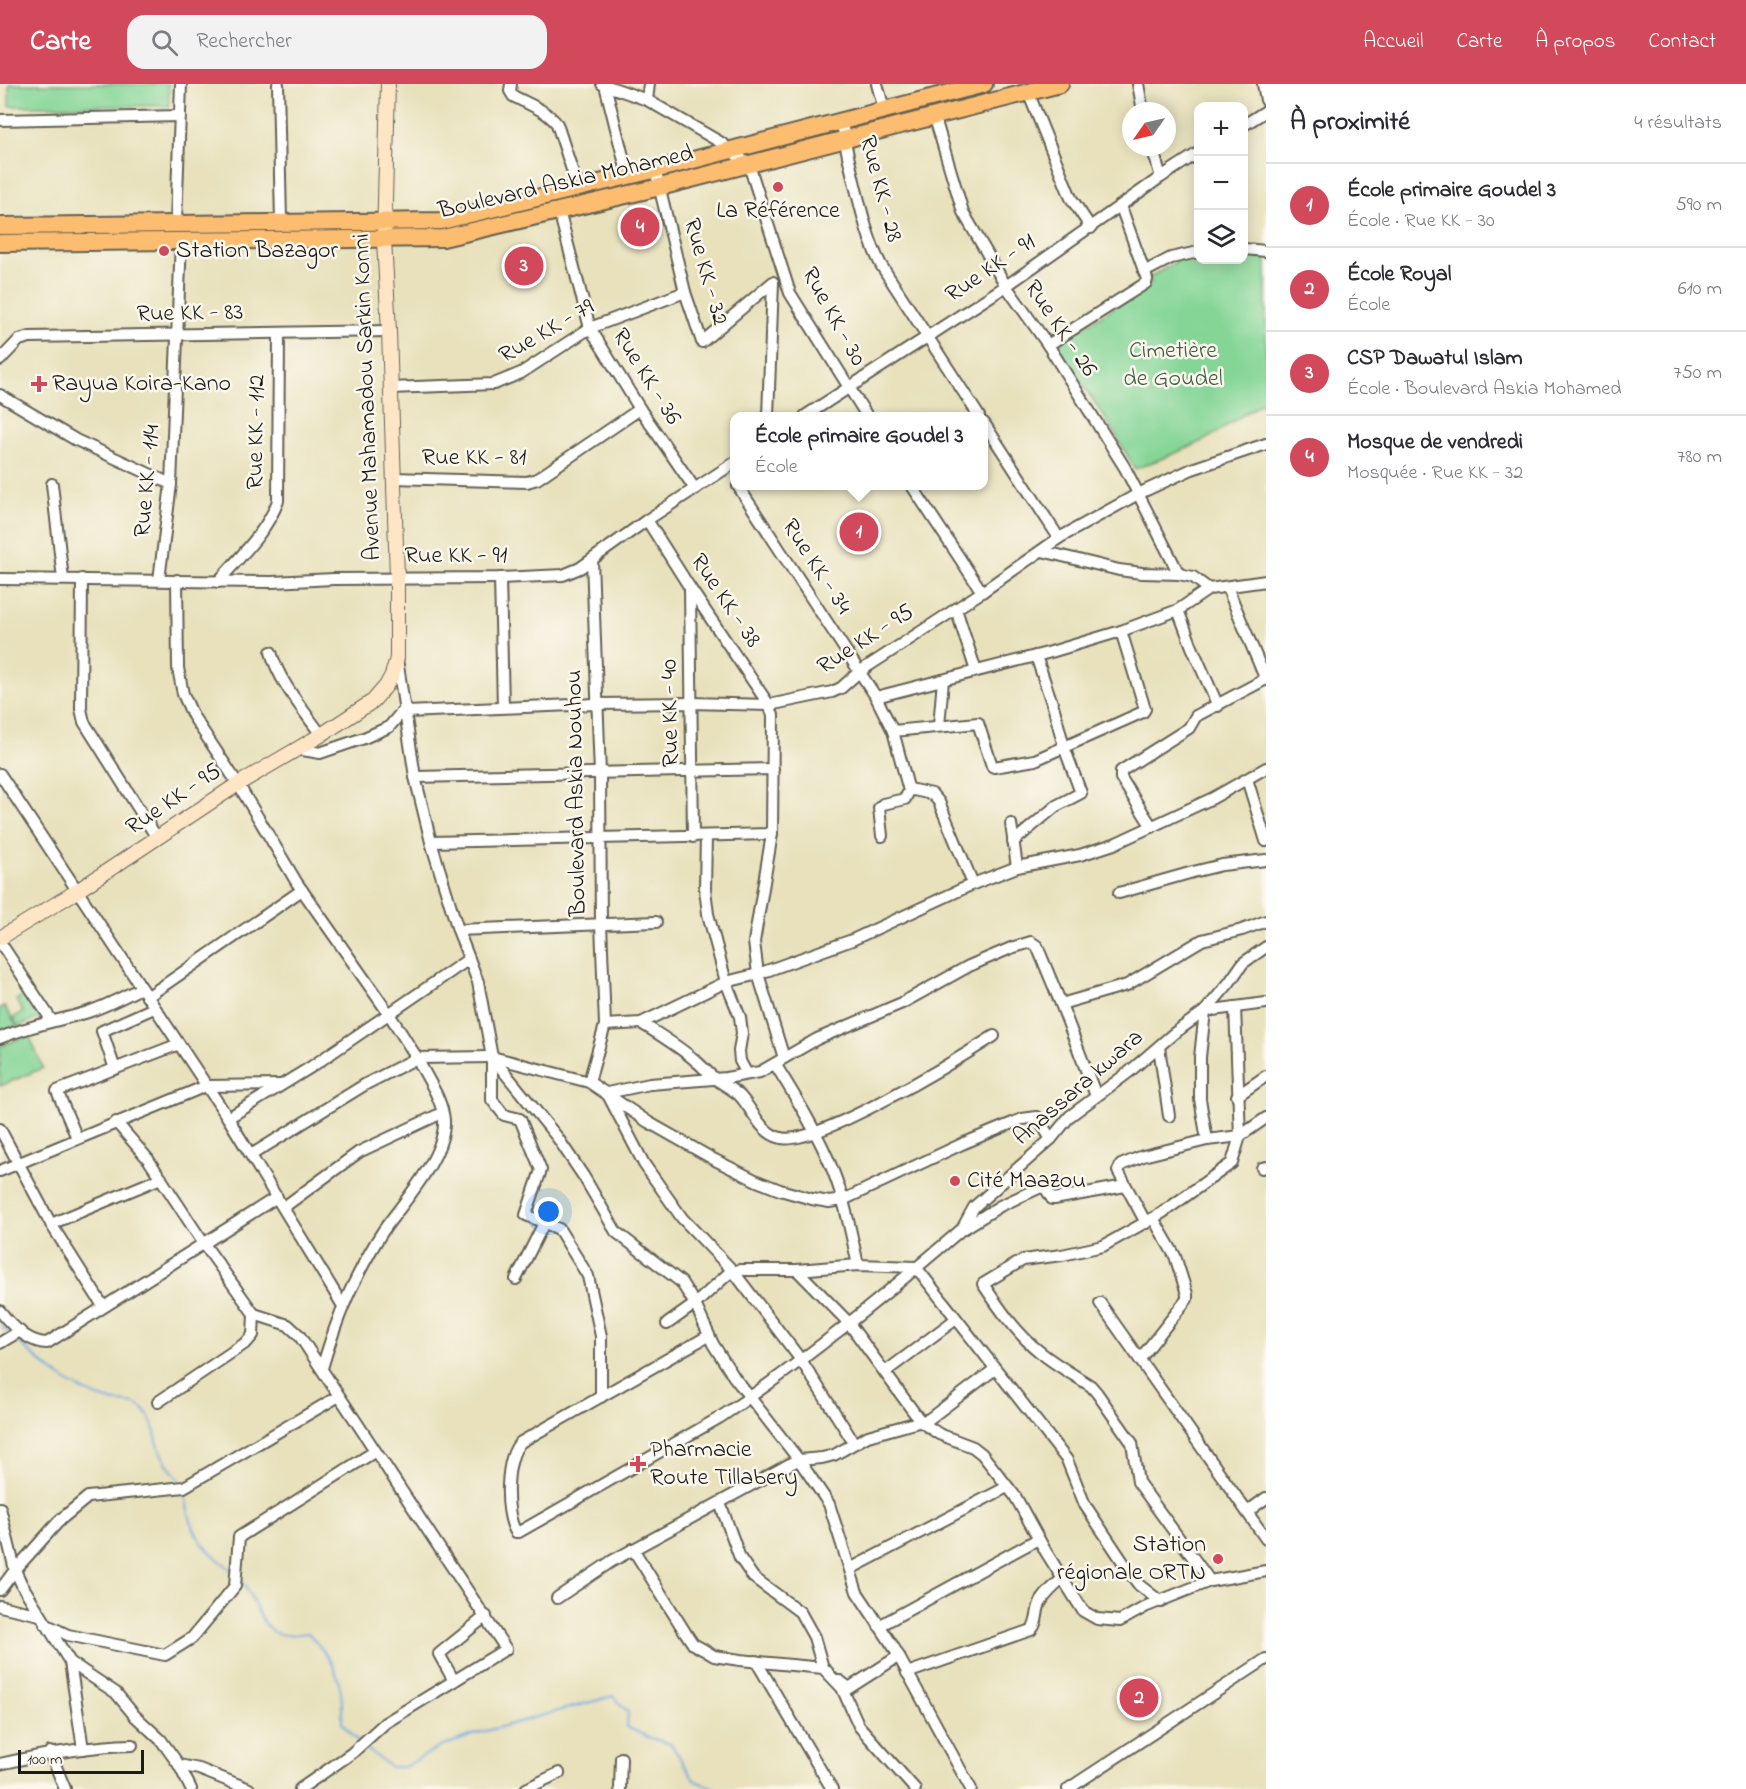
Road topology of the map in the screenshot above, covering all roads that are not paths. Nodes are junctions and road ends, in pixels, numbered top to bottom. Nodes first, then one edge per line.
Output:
1 (181, 84) edge
2 (278, 84) edge
3 (388, 84) edge
4 (511, 84) edge
5 (649, 84) edge
6 (876, 84) edge
7 (984, 84) edge
8 (1060, 84) edge
9 (1138, 84) edge
10 (1263, 84) edge
11 (604, 85) edge
12 (1028, 92) junction
13 (647, 100) junction
14 (1266, 100) edge
15 (1141, 102) edge
16 (884, 110) junction
17 (1266, 111) edge
18 (934, 115) junction
19 (180, 116) junction
20 (0, 120) edge
21 (842, 121) junction
22 (1248, 122) edge
23 (844, 140) junction
24 (731, 150) junction
25 (1155, 156) edge
26 (1194, 156) edge
27 (749, 165) junction
28 (655, 169) junction
29 (628, 176) junction
30 (1161, 177) junction
31 (660, 187) junction
32 (578, 188) junction
33 (1121, 207) junction
34 (559, 211) junction
35 (281, 222) junction
36 (176, 223) junction
37 (384, 223) junction
38 (0, 226) edge
39 (1091, 228) junction
40 (384, 240) junction
41 (181, 241) junction
42 (0, 243) edge
43 (1248, 249) edge
44 (1266, 251) edge
45 (1194, 253) edge
46 (1144, 272) junction
47 (1006, 286) junction
48 (684, 292) junction
49 (590, 328) junction
50 (389, 331) junction
51 (279, 333) junction
52 (178, 335) junction
53 (928, 336) junction
54 (1048, 345) junction
55 (0, 360) edge
56 (390, 388) junction
57 (848, 388) junction
58 (0, 395) edge
59 (640, 409) junction
60 (768, 412) edge
61 (812, 412) edge
62 (864, 412) edge
63 (976, 412) edge
64 (988, 429) edge
65 (1266, 444) edge
66 (730, 466) edge
67 (393, 477) junction
68 (52, 484) dead end
69 (171, 484) junction
70 (694, 489) junction
71 (741, 490) edge
72 (915, 490) edge
73 (1138, 494) junction
74 (647, 520) junction
75 (1059, 538) junction
76 (1042, 551) junction
77 (592, 560) junction
78 (1179, 574) junction
79 (397, 578) junction
80 (500, 578) junction
81 (0, 579) edge
82 (63, 579) junction
83 (82, 579) junction
84 (159, 580) junction
85 (177, 580) junction
86 (1266, 581) edge
87 (218, 582) junction
88 (1227, 587) junction
89 (690, 588) junction
90 (1209, 589) junction
91 (982, 592) junction
92 (956, 609) junction
93 (1178, 610) junction
94 (1120, 631) junction
95 (271, 652) dead end
96 (1036, 656) junction
97 (397, 658) junction
98 (976, 671) junction
99 (859, 672) junction
100 (1266, 679) edge
101 (943, 680) junction
102 (876, 697) junction
103 (373, 701) joint
104 (690, 703) junction
105 (596, 704) junction
106 (769, 705) junction
107 (1218, 706) junction
108 (502, 707) junction
109 (406, 710) junction
110 (939, 726) junction
111 (893, 731) junction
112 (321, 735) junction
113 (1064, 747) junction
114 (297, 749) junction
115 (1266, 768) edge
116 (773, 769) junction
117 (693, 770) junction
118 (0, 774) edge
119 (600, 774) junction
120 (415, 777) junction
121 (1247, 779) junction
122 (238, 784) junction
123 (909, 789) junction
124 (1011, 824) dead end
125 (1152, 827) junction
126 (772, 834) junction
127 (706, 836) junction
128 (882, 836) dead end
129 (601, 837) junction
130 (693, 837) junction
131 (157, 838) junction
132 (1266, 841) edge
133 (431, 842) junction
134 (1013, 842) junction
135 (1266, 860) edge
136 (1017, 867) junction
137 (973, 885) junction
138 (302, 890) junction
139 (77, 891) junction
140 (1119, 893) dead end
141 (1266, 921) edge
142 (656, 922) dead end
143 (601, 924) junction
144 (458, 930) junction
145 (0, 940) edge
146 (1266, 947) edge
147 (469, 959) junction
148 (758, 974) junction
149 (726, 982) junction
150 (144, 992) junction
151 (1266, 1003) edge
152 (1061, 1004) junction
153 (1235, 1007) junction
154 (154, 1008) junction
155 (1205, 1011) junction
156 (389, 1014) junction
157 (52, 1021) junction
158 (641, 1023) junction
159 (605, 1025) junction
160 (994, 1036) dead end
161 (0, 1038) edge
162 (179, 1044) junction
163 (1159, 1047) junction
164 (492, 1057) junction
165 (417, 1058) junction
166 (779, 1061) junction
167 (115, 1069) junction
168 (747, 1074) junction
169 (1266, 1076) edge
170 (713, 1078) junction
171 (589, 1082) junction
172 (281, 1085) junction
173 (206, 1086) junction
174 (608, 1093) junction
175 (1096, 1096) junction
176 (1237, 1096) junction
177 (442, 1113) junction
178 (1169, 1116) dead end
179 (228, 1118) junction
180 (1266, 1118) edge
181 (116, 1122) junction
182 (0, 1129) edge
183 (814, 1134) junction
184 (1240, 1136) junction
185 (77, 1138) junction
186 (1051, 1139) junction
187 (1207, 1140) junction
188 (251, 1155) junction
189 (17, 1164) junction
190 (0, 1171) edge
191 (160, 1179) junction
192 (1125, 1186) junction
193 (277, 1197) junction
194 (843, 1200) junction
195 (284, 1207) junction
196 (1150, 1221) junction
197 (544, 1223) junction
198 (51, 1224) junction
199 (962, 1229) junction
200 (204, 1244) junction
201 (858, 1265) junction
202 (916, 1267) junction
203 (797, 1270) junction
204 (732, 1272) junction
205 (516, 1279) dead end
206 (1100, 1303) dead end
207 (695, 1304) junction
208 (103, 1306) junction
209 (343, 1306) junction
210 (0, 1311) edge
211 (254, 1314) junction
212 (956, 1319) junction
213 (848, 1322) junction
214 (667, 1324) dead end
215 (20, 1330) junction
216 (708, 1336) junction
217 (0, 1343) edge
218 (1140, 1359) junction
219 (801, 1360) junction
220 (322, 1368) junction
221 (995, 1368) junction
222 (885, 1372) junction
223 (339, 1396) junction
224 (601, 1396) junction
225 (751, 1397) junction
226 (158, 1402) dead end
227 (921, 1422) junction
228 (854, 1443) junction
229 (374, 1452) junction
230 (799, 1460) junction
231 (1007, 1487) junction
232 (1266, 1498) edge
233 (720, 1503) junction
234 (0, 1508) edge
235 (1247, 1512) junction
236 (1038, 1539) junction
237 (1266, 1539) edge
238 (633, 1549) junction
239 (15, 1569) junction
240 (850, 1569) junction
241 (1266, 1570) edge
242 (1062, 1579) junction
243 (1210, 1581) junction
244 (0, 1590) edge
245 (557, 1598) dead end
246 (1161, 1602) junction
247 (0, 1605) edge
248 (486, 1616) junction
249 (42, 1619) junction
250 (879, 1626) junction
251 (899, 1656) junction
252 (1266, 1659) edge
253 (756, 1661) junction
254 (70, 1662) junction
255 (823, 1668) junction
256 (907, 1673) junction
257 (454, 1681) junction
258 (132, 1745) dead end
259 (83, 1749) junction
260 (50, 1752) junction
261 (621, 1758) dead end
262 (0, 1764) edge
263 (179, 1765) junction
264 (559, 1773) dead end
265 (65, 1789) edge
266 (191, 1789) edge
267 (249, 1789) edge
268 (300, 1789) edge
269 (525, 1789) edge
270 (620, 1789) edge
271 (832, 1789) edge
272 (915, 1789) edge
273 (971, 1789) edge
274 (1068, 1789) edge

1 - 19 street
2 - 35 street
3 - 37 street, Avenue Mahamadou Sarkin Konni
4 - 32 street
5 - 13 street
6 - 16 street
7 - 16 main road, Boulevard Askia Mohamed
8 - 12 main road, Boulevard Askia Mohamed
9 - 15 street
10 - 14 street
11 - 13 street
11 - 29 street
12 - 18 main road, Boulevard Askia Mohamed
12 - 39 street
13 - 24 street
16 - 21 main road, Boulevard Askia Mohamed
17 - 22 street
18 - 23 main road, Boulevard Askia Mohamed
18 - 47 street, Rue KK - 26
19 - 20 street
19 - 36 street
21 - 23 street, Rue KK - 28
21 - 24 main road, Boulevard Askia Mohamed
23 - 27 main road, Boulevard Askia Mohamed
23 - 53 street, Rue KK - 28
24 - 27 street
24 - 28 main road, Boulevard Askia Mohamed
25 - 30 street
26 - 30 street, Rue KK - 91
27 - 31 main road, Boulevard Askia Mohamed
27 - 57 street, Rue KK - 30
28 - 29 main road, Boulevard Askia Mohamed
28 - 31 street, Rue KK - 32
29 - 32 main road, Boulevard Askia Mohamed
30 - 33 street, Rue KK - 91
31 - 34 main road, Boulevard Askia Mohamed
31 - 48 street, Rue KK - 32
32 - 37 main road, Boulevard Askia Mohamed
33 - 39 street, Rue KK - 91
33 - 46 street
34 - 40 main road, Boulevard Askia Mohamed
34 - 49 street, Rue KK - 36
35 - 36 main road, Boulevard Askia Mohamed
35 - 37 main road, Boulevard Askia Mohamed
36 - 38 main road, Boulevard Askia Mohamed
37 - 40 street, Avenue Mahamadou Sarkin Konni
39 - 47 street, Rue KK - 91
40 - 41 main road, Boulevard Askia Mohamed
40 - 50 street, Avenue Mahamadou Sarkin Konni
41 - 42 main road, Boulevard Askia Mohamed
41 - 52 street, Rue KK - 114
43 - 44 street
45 - 46 street
46 - 54 street
47 - 53 street, Rue KK - 91
47 - 54 street, Rue KK - 26
48 - 49 street, Rue KK - 79
48 - 60 street, Rue KK - 32
49 - 56 street, Rue KK - 79
49 - 59 street, Rue KK - 36
50 - 51 street, Rue KK - 83
50 - 56 street, Avenue Mahamadou Sarkin Konni
51 - 52 street, Rue KK - 83
51 - 87 street, Rue KK - 112
52 - 55 street, Rue KK - 83
52 - 69 street, Rue KK - 114
53 - 57 street, Rue KK - 91
53 - 63 street, Rue KK - 28
54 - 73 street, Rue KK - 26
56 - 67 street, Avenue Mahamadou Sarkin Konni
57 - 61 street, Rue KK - 91
57 - 62 street, Rue KK - 30
58 - 69 street
59 - 67 street, Rue KK - 81
59 - 70 street, Rue KK - 36
64 - 75 street
65 - 73 street, Rue KK - 95
66 - 70 street, Rue KK - 91
67 - 79 street, Avenue Mahamadou Sarkin Konni
68 - 82 street
69 - 84 street, Rue KK - 114
70 - 74 street, Rue KK - 91
71 - 99 street, Rue KK - 34
72 - 91 street
73 - 75 street, Rue KK - 95
73 - 78 street, Rue KK - 26
74 - 77 street, Rue KK - 91
74 - 89 street, Rue KK - 38
75 - 76 street, Rue KK - 95
76 - 78 street
76 - 91 street, Rue KK - 95
77 - 80 street, Rue KK - 91
77 - 105 street, Boulevard Askia Nouhou
78 - 90 street
79 - 80 street, Rue KK - 91
79 - 87 street, Rue KK - 91
79 - 97 street, Avenue Mahamadou Sarkin Konni
80 - 108 street
81 - 82 street, Rue KK - 91
82 - 83 street, Rue KK - 91
83 - 84 street, Rue KK - 91
83 - 131 street
84 - 85 street, Rue KK - 91
85 - 87 street, Rue KK - 91
85 - 122 street
86 - 88 street
88 - 90 street
88 - 100 street
89 - 104 street, Rue KK - 40
89 - 106 street, Rue KK - 38
90 - 93 street
91 - 92 street, Rue KK - 95
92 - 98 street
92 - 99 street, Rue KK - 95
93 - 94 street
93 - 107 street
94 - 96 street
94 - 113 street
95 - 112 street
96 - 98 street
96 - 113 street
97 - 103 street, Avenue Mahamadou Sarkin Konni
97 - 109 street
98 - 101 street
99 - 102 street, Rue KK - 34
99 - 106 street, Rue KK - 95
100 - 107 street
101 - 102 street
101 - 110 street
102 - 111 street, Rue KK - 34
103 - 112 street, Rue KK - 95
104 - 105 street, Rue KK - 95
104 - 106 street, Rue KK - 95
104 - 117 street, Rue KK - 40
105 - 108 street, Rue KK - 95
105 - 119 street, Boulevard Askia Nouhou
106 - 116 street
107 - 125 street
108 - 109 street, Rue KK - 95
109 - 114 street
109 - 120 street
110 - 111 street
110 - 113 street
111 - 123 street, Rue KK - 34
112 - 114 street, Rue KK - 95
113 - 134 street
114 - 122 street, Rue KK - 95
115 - 121 street
116 - 117 street
116 - 126 street
117 - 119 street
117 - 130 street, Rue KK - 40
118 - 139 street
119 - 120 street
119 - 129 street, Boulevard Askia Nouhou
120 - 133 street
121 - 125 street
121 - 132 street
122 - 131 street, Rue KK - 95
122 - 138 street
123 - 128 street
123 - 137 street
124 - 134 street
125 - 136 street
126 - 127 street
126 - 148 street
127 - 130 street
127 - 149 street
129 - 130 street
129 - 133 street
129 - 143 street, Boulevard Askia Nouhou
131 - 139 street, Rue KK - 95
133 - 144 street
134 - 136 street
135 - 140 street
136 - 137 street
137 - 148 street
138 - 150 street
138 - 156 street
139 - 145 street, Rue KK - 95
139 - 150 street
141 - 152 street
142 - 143 street
143 - 144 street
143 - 159 street, Boulevard Askia Nouhou
144 - 147 street
145 - 157 street
146 - 155 street, Anassara kwara
147 - 156 street
147 - 164 street
148 - 149 street
148 - 166 street
149 - 158 street
149 - 168 street
150 - 154 street
150 - 157 street
151 - 153 street
152 - 166 street
152 - 175 street
153 - 155 street
153 - 176 street
154 - 162 street
154 - 167 street
155 - 163 street, Anassara kwara
155 - 187 street
156 - 165 street
156 - 172 street
157 - 161 street
158 - 159 street
158 - 170 street
159 - 171 street, Boulevard Askia Nouhou
160 - 183 street
162 - 167 street
162 - 173 street
163 - 175 street, Anassara kwara
163 - 178 street
164 - 165 street
164 - 171 street
164 - 197 street
164 - 207 street
165 - 177 street
165 - 188 street
166 - 168 street
166 - 183 street
167 - 185 street
168 - 170 street
169 - 176 street
170 - 174 street
170 - 183 street
171 - 174 street
172 - 173 street
172 - 179 street
173 - 179 street
173 - 181 street
174 - 194 street
174 - 204 street
175 - 186 street, Anassara kwara
176 - 184 street
177 - 195 street
177 - 209 street
179 - 188 street
180 - 184 street
181 - 185 street
181 - 191 street
182 - 189 street
183 - 194 street
184 - 187 street
184 - 196 street
185 - 189 street
186 - 194 street
186 - 199 street, Anassara kwara
187 - 192 street
188 - 193 street
189 - 190 street
189 - 198 street
191 - 198 street
191 - 200 street
192 - 196 street
192 - 199 street
193 - 195 street
193 - 200 street
194 - 201 street
195 - 209 street
196 - 218 street
196 - 243 street
197 - 205 street
197 - 224 street
198 - 208 street
199 - 202 street, Anassara kwara
200 - 208 street
200 - 211 street
201 - 202 street
201 - 203 street
202 - 212 street
202 - 213 street, Anassara kwara
203 - 204 street
203 - 213 street
204 - 207 street
204 - 219 street
206 - 218 street
207 - 214 street
207 - 216 street
208 - 215 street
209 - 220 street
210 - 215 street
211 - 220 street
211 - 226 street
212 - 221 street
212 - 222 street
213 - 219 street, Anassara kwara
213 - 222 street
215 - 217 street
216 - 224 street
216 - 225 street
218 - 235 street
219 - 225 street, Anassara kwara
219 - 228 street
220 - 223 street
221 - 227 street
221 - 246 street
222 - 227 street
223 - 229 street
223 - 239 street
224 - 225 street, Anassara kwara
225 - 230 street
227 - 228 street
227 - 231 street
228 - 230 street
229 - 248 street
229 - 249 street
230 - 233 street
230 - 240 street
231 - 236 street
231 - 240 street
232 - 235 street
233 - 238 street
233 - 255 street
234 - 239 street
235 - 237 street
236 - 242 street
236 - 250 street
238 - 245 street
238 - 253 street
239 - 244 street
239 - 249 street
240 - 250 street
241 - 243 street
242 - 246 street
242 - 256 street
243 - 246 street
247 - 249 street
248 - 257 street
248 - 257 street
249 - 254 street
250 - 251 street
251 - 255 street
251 - 256 street
252 - 274 street
253 - 255 street
253 - 271 street
254 - 259 street
254 - 263 street
255 - 272 street
256 - 273 street
257 - 268 street
258 - 259 street
259 - 260 street
260 - 262 street
260 - 265 street
261 - 270 street
263 - 266 street
263 - 267 street
264 - 269 street

